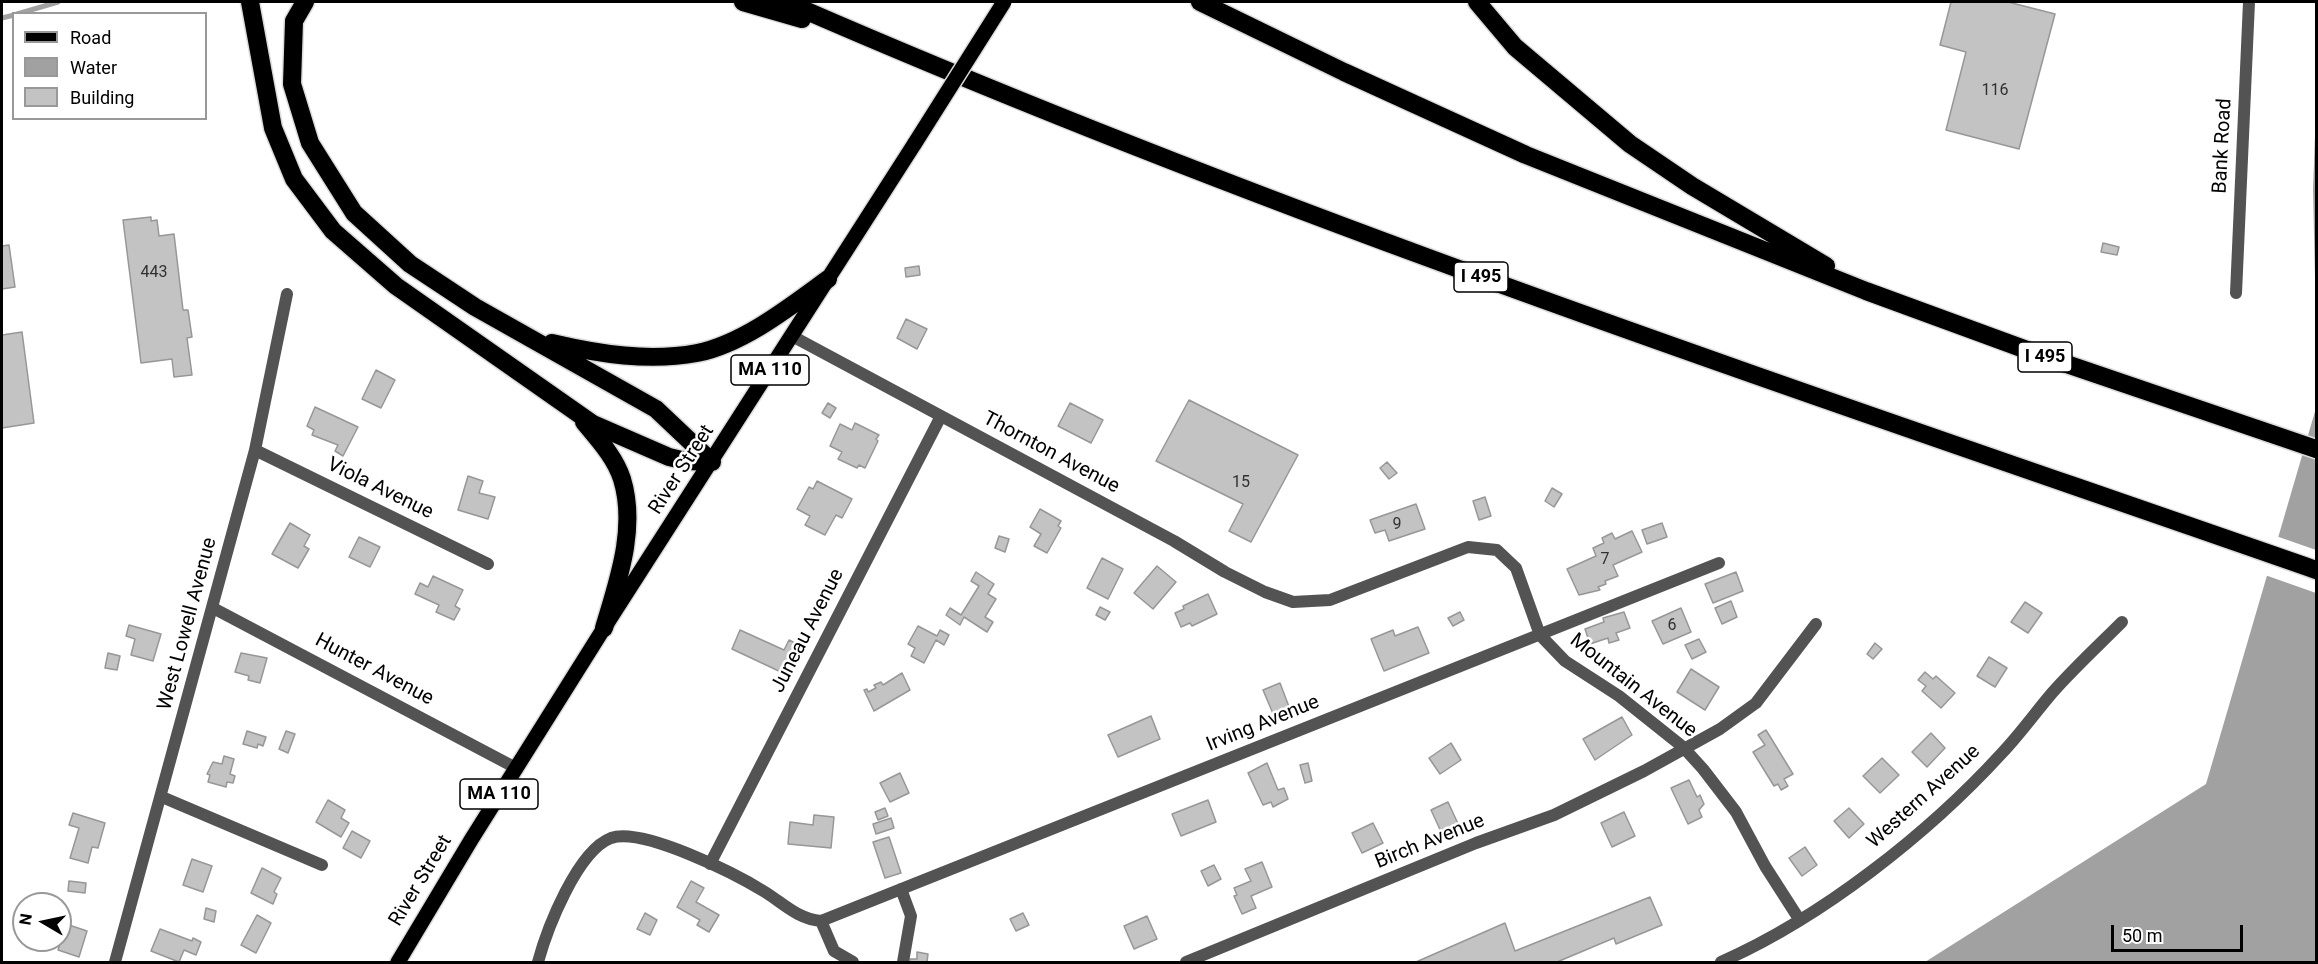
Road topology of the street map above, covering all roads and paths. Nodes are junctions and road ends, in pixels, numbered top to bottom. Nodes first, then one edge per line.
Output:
1 (250, 2) edge
2 (305, 2) edge
3 (743, 2) edge
4 (786, 2) edge
5 (1004, 2) edge
6 (1200, 2) edge
7 (1477, 2) edge
8 (2249, 2) edge
9 (870, 38) junction
10 (828, 279) junction
11 (1866, 291) junction
12 (2236, 293) dead end
13 (287, 294) dead end
14 (792, 336) junction
15 (532, 338) junction
16 (576, 411) junction
17 (941, 416) junction
18 (2316, 449) edge
19 (255, 450) junction
20 (712, 462) junction
21 (1719, 563) dead end
22 (488, 564) dead end
23 (2316, 570) edge
24 (213, 608) junction
25 (2122, 621) dead end
26 (1816, 624) dead end
27 (604, 628) junction
28 (1540, 635) junction
29 (1683, 747) junction
30 (516, 768) junction
31 (162, 797) junction
32 (710, 864) junction
33 (322, 865) dead end
34 (901, 889) junction
35 (1799, 919) junction
36 (821, 921) junction
37 (115, 963) edge
38 (398, 963) edge
39 (538, 963) edge
40 (852, 963) edge
41 (903, 963) edge
42 (1186, 963) edge
43 (1721, 963) edge

1 - 16 highway
2 - 15 highway
3 - 9 highway
4 - 9 highway, I 495
5 - 10 main road, River Street / MA 110, bridge
6 - 11 highway, I 495
7 - 11 highway
8 - 12 street, Bank Road
9 - 23 highway, I 495
10 - 14 main road, River Street / MA 110
10 - 15 highway
11 - 18 highway, I 495
13 - 19 street, West Lowell Avenue
14 - 17 street, Thornton Avenue
14 - 20 main road, River Street / MA 110
15 - 20 highway
16 - 20 highway
16 - 27 highway
17 - 28 street, Thornton Avenue
17 - 32 street, Juneau Avenue
19 - 22 street, Viola Avenue
19 - 24 street, West Lowell Avenue
20 - 27 main road, River Street / MA 110
21 - 28 street, Irving Avenue
24 - 30 street, Hunter Avenue
24 - 31 street, West Lowell Avenue
25 - 35 street, Western Avenue
26 - 29 street, Birch Avenue
27 - 30 main road, River Street / MA 110
28 - 29 street, Mountain Avenue
28 - 34 street, Irving Avenue
29 - 35 street, Mountain Avenue
29 - 42 street, Birch Avenue
30 - 38 main road, River Street / MA 110
31 - 33 street
31 - 37 street, West Lowell Avenue
32 - 36 street
32 - 39 street
34 - 36 street, Irving Avenue
34 - 41 street
35 - 43 street, Western Avenue
36 - 40 street

